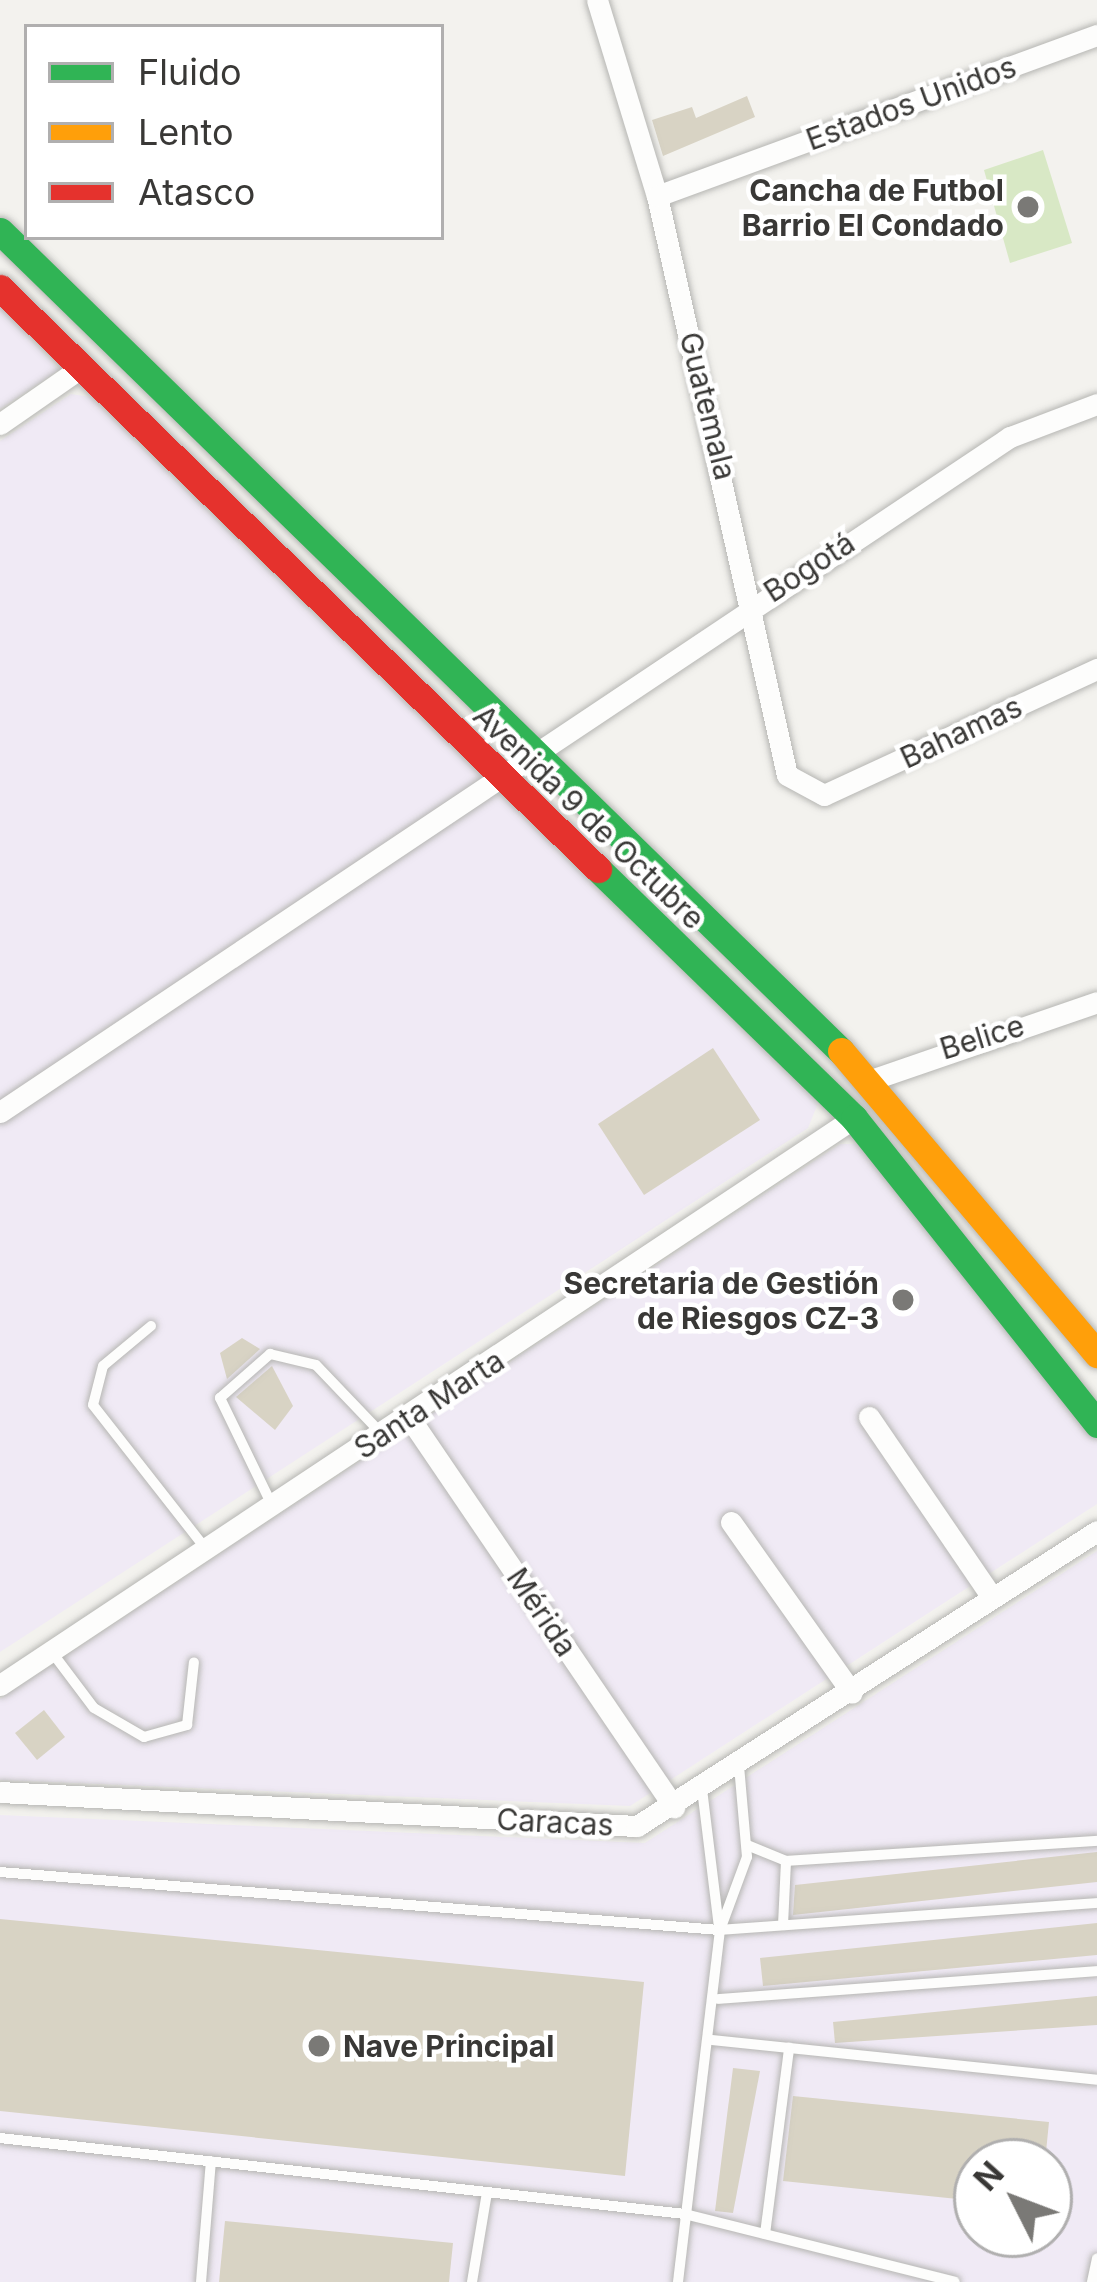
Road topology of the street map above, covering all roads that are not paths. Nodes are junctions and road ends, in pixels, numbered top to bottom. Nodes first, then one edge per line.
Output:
1 (596, 0) edge
2 (1097, 35) edge
3 (657, 196) junction
4 (0, 231) edge
5 (0, 288) edge
6 (82, 368) junction
7 (1097, 404) edge
8 (0, 424) edge
9 (756, 602) junction
10 (1097, 669) edge
11 (532, 752) junction
12 (497, 776) junction
13 (824, 795) joint
14 (1097, 1002) edge
15 (871, 1080) junction
16 (0, 1112) edge
17 (854, 1118) junction
18 (151, 1326) dead end
19 (1097, 1354) edge
20 (409, 1417) junction
21 (869, 1417) dead end
22 (1097, 1424) edge
23 (382, 1435) junction
24 (273, 1506) junction
25 (731, 1522) dead end
26 (1097, 1532) edge
27 (206, 1549) junction
28 (992, 1597) junction
29 (51, 1651) junction
30 (194, 1661) dead end
31 (0, 1685) edge
32 (851, 1694) junction
33 (739, 1766) junction
34 (702, 1790) junction
35 (0, 1792) edge
36 (674, 1807) junction
37 (1097, 1841) edge
38 (747, 1845) junction
39 (786, 1861) junction
40 (0, 1872) edge
41 (1097, 1903) edge
42 (783, 1925) junction
43 (720, 1930) junction
44 (1097, 1971) edge
45 (718, 1999) junction
46 (712, 2040) junction
47 (789, 2048) junction
48 (1097, 2080) edge
49 (0, 2138) edge
50 (211, 2161) junction
51 (488, 2192) junction
52 (685, 2214) junction
53 (765, 2234) junction
54 (1097, 2259) edge
55 (918, 2277) edge
56 (201, 2282) edge
57 (472, 2282) edge
58 (678, 2282) edge
59 (955, 2282) edge
60 (1092, 2282) edge

1 - 3 street, Guatemala
2 - 3 street, Estados Unidos
3 - 9 street, Guatemala
4 - 11 main road, Avenida 9 de Octubre
5 - 6 main road, Avenida 9 de Octubre
6 - 8 street
6 - 12 main road, Avenida 9 de Octubre
7 - 9 street, Bogotá
9 - 11 street, Bogotá
9 - 13 street, Guatemala
10 - 13 street, Bahamas
11 - 12 street, Bogotá
11 - 15 main road, Avenida 9 de Octubre
12 - 16 street
12 - 17 main road, Avenida 9 de Octubre
14 - 15 street, Belice
15 - 19 main road, Avenida 9 de Octubre
17 - 20 street, Santa Marta
17 - 22 main road, Avenida 9 de Octubre
18 - 27 lane
20 - 23 street, Santa Marta
20 - 36 street, Mérida
21 - 28 street
23 - 24 street, Santa Marta
23 - 24 lane
24 - 27 street, Santa Marta
25 - 32 street
26 - 28 street, Caracas
27 - 29 street, Santa Marta
28 - 32 street, Caracas
29 - 30 lane
29 - 31 street, Santa Marta
32 - 33 street, Caracas
33 - 34 street, Caracas
33 - 38 lane
34 - 36 street, Caracas
34 - 43 lane
35 - 36 street, Caracas
37 - 39 lane
38 - 39 lane
38 - 43 lane
39 - 42 lane
40 - 43 lane
41 - 42 lane
42 - 43 lane
43 - 45 lane
44 - 45 lane
45 - 46 lane
46 - 47 lane
46 - 52 lane
47 - 48 lane
47 - 53 lane
49 - 50 lane
50 - 51 lane
50 - 56 lane
51 - 52 lane
51 - 57 lane
52 - 53 lane
52 - 58 lane
53 - 55 lane
54 - 60 lane
55 - 59 lane

